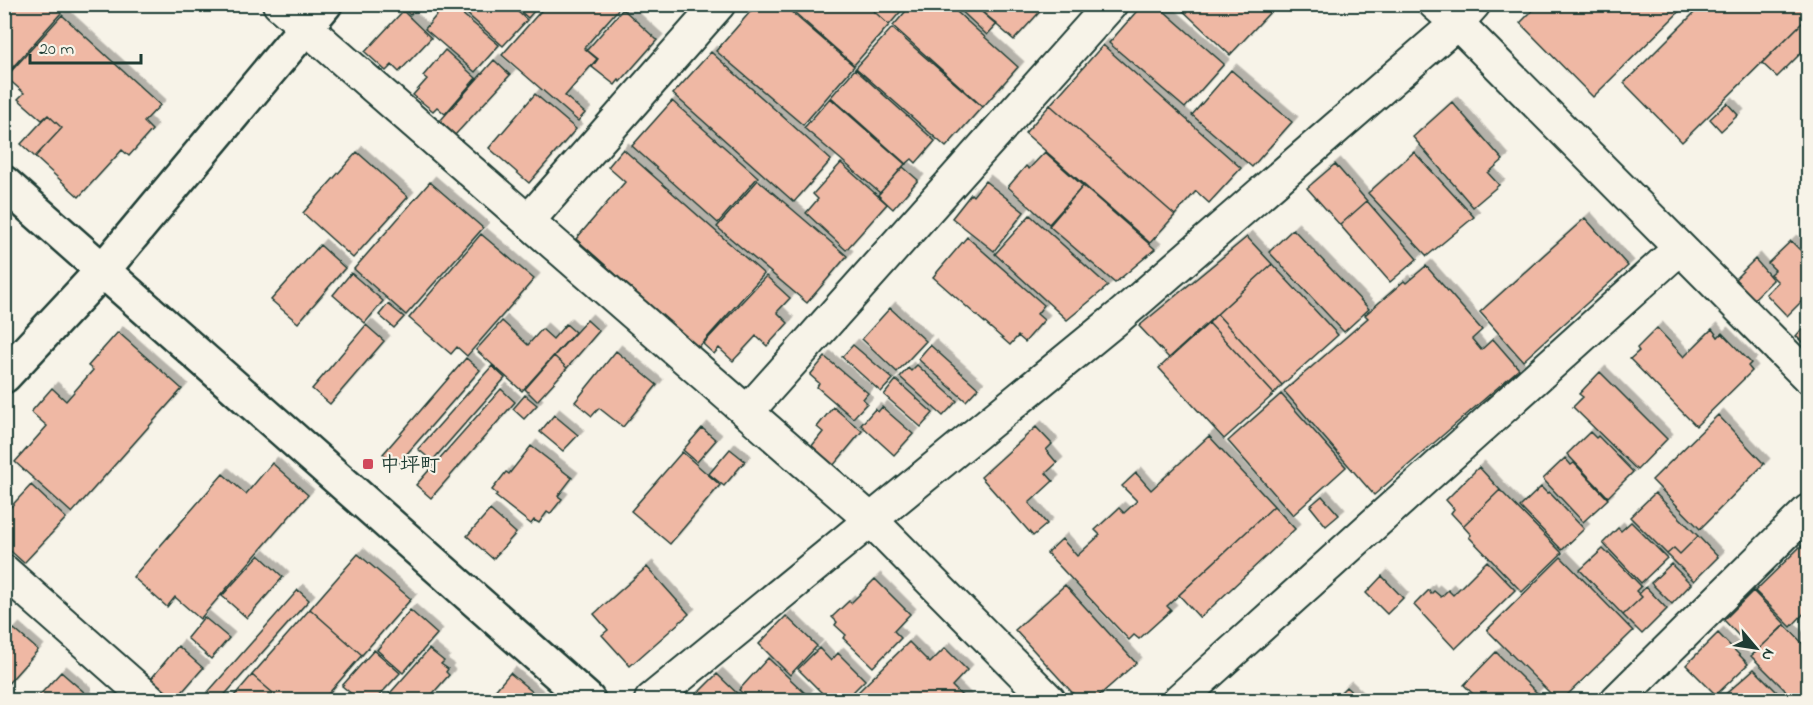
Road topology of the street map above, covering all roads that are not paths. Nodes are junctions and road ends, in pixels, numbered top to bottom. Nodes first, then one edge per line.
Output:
1 (279, 4) edge
2 (719, 4) edge
3 (1111, 4) edge
4 (1455, 11) edge
5 (315, 16) edge
6 (4, 183) edge
7 (528, 221) junction
8 (1680, 248) junction
9 (103, 270) junction
10 (4, 376) edge
11 (1809, 376) edge
12 (747, 412) junction
13 (1809, 511) edge
14 (872, 521) junction
15 (4, 571) edge
16 (137, 696) edge
17 (588, 700) edge
18 (651, 700) edge
19 (1049, 700) edge
20 (1179, 700) edge
21 (1617, 700) edge

1 - 5 street
2 - 7 street
3 - 12 street
4 - 8 street
4 - 14 street
5 - 7 street
5 - 9 street
6 - 9 street
7 - 12 street
8 - 11 street
8 - 20 street
9 - 10 street
9 - 17 street
12 - 14 street
13 - 21 street
14 - 18 street
14 - 19 street
15 - 16 street

